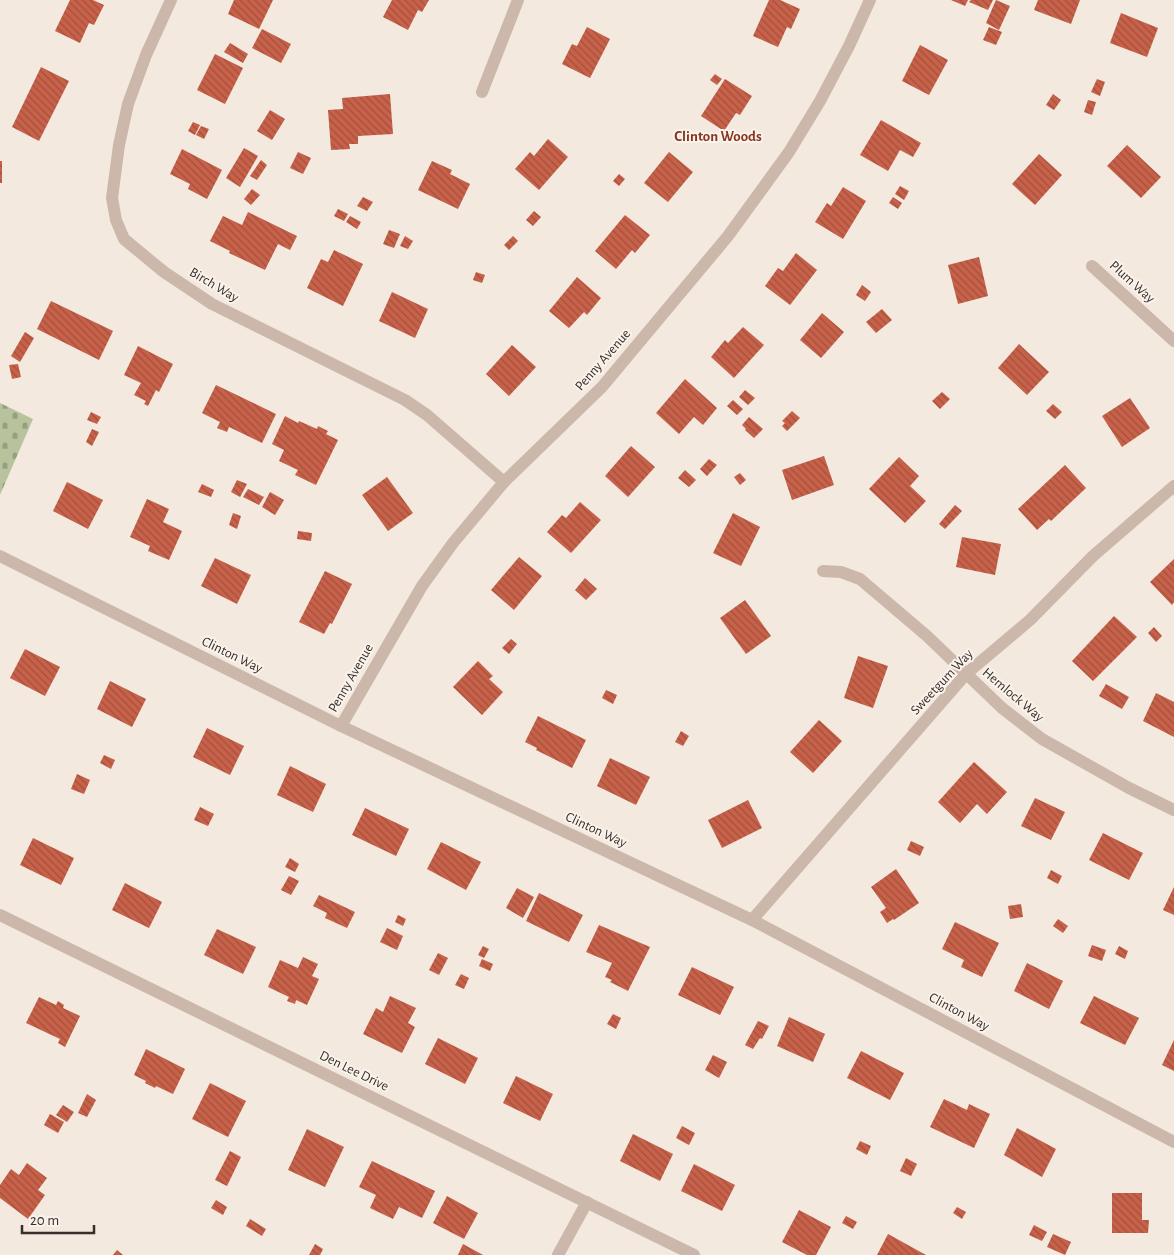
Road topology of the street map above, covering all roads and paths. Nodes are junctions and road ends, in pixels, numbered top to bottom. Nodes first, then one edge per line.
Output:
1 (171, 0) edge
2 (518, 0) edge
3 (870, 0) edge
4 (482, 92) dead end
5 (1092, 266) dead end
6 (1174, 341) edge
7 (504, 482) junction
8 (1174, 486) edge
9 (0, 556) edge
10 (823, 571) dead end
11 (966, 674) junction
12 (341, 726) junction
13 (1174, 810) edge
14 (0, 915) edge
15 (752, 920) junction
16 (1174, 1142) edge
17 (587, 1202) junction
18 (558, 1255) edge
19 (694, 1255) edge

1 - 7 street, Birch Way
2 - 4 street
3 - 7 street, Penny Avenue
5 - 6 street, Plum Way
7 - 12 street, Penny Avenue
8 - 11 street, Sweetgum Way
9 - 12 street, Clinton Way
10 - 11 street, Hemlock Way
11 - 13 street, Hemlock Way
11 - 15 street, Sweetgum Way
12 - 15 street, Clinton Way
14 - 17 street, Den Lee Drive
15 - 16 street, Clinton Way
17 - 18 street
17 - 19 street, Den Lee Drive

